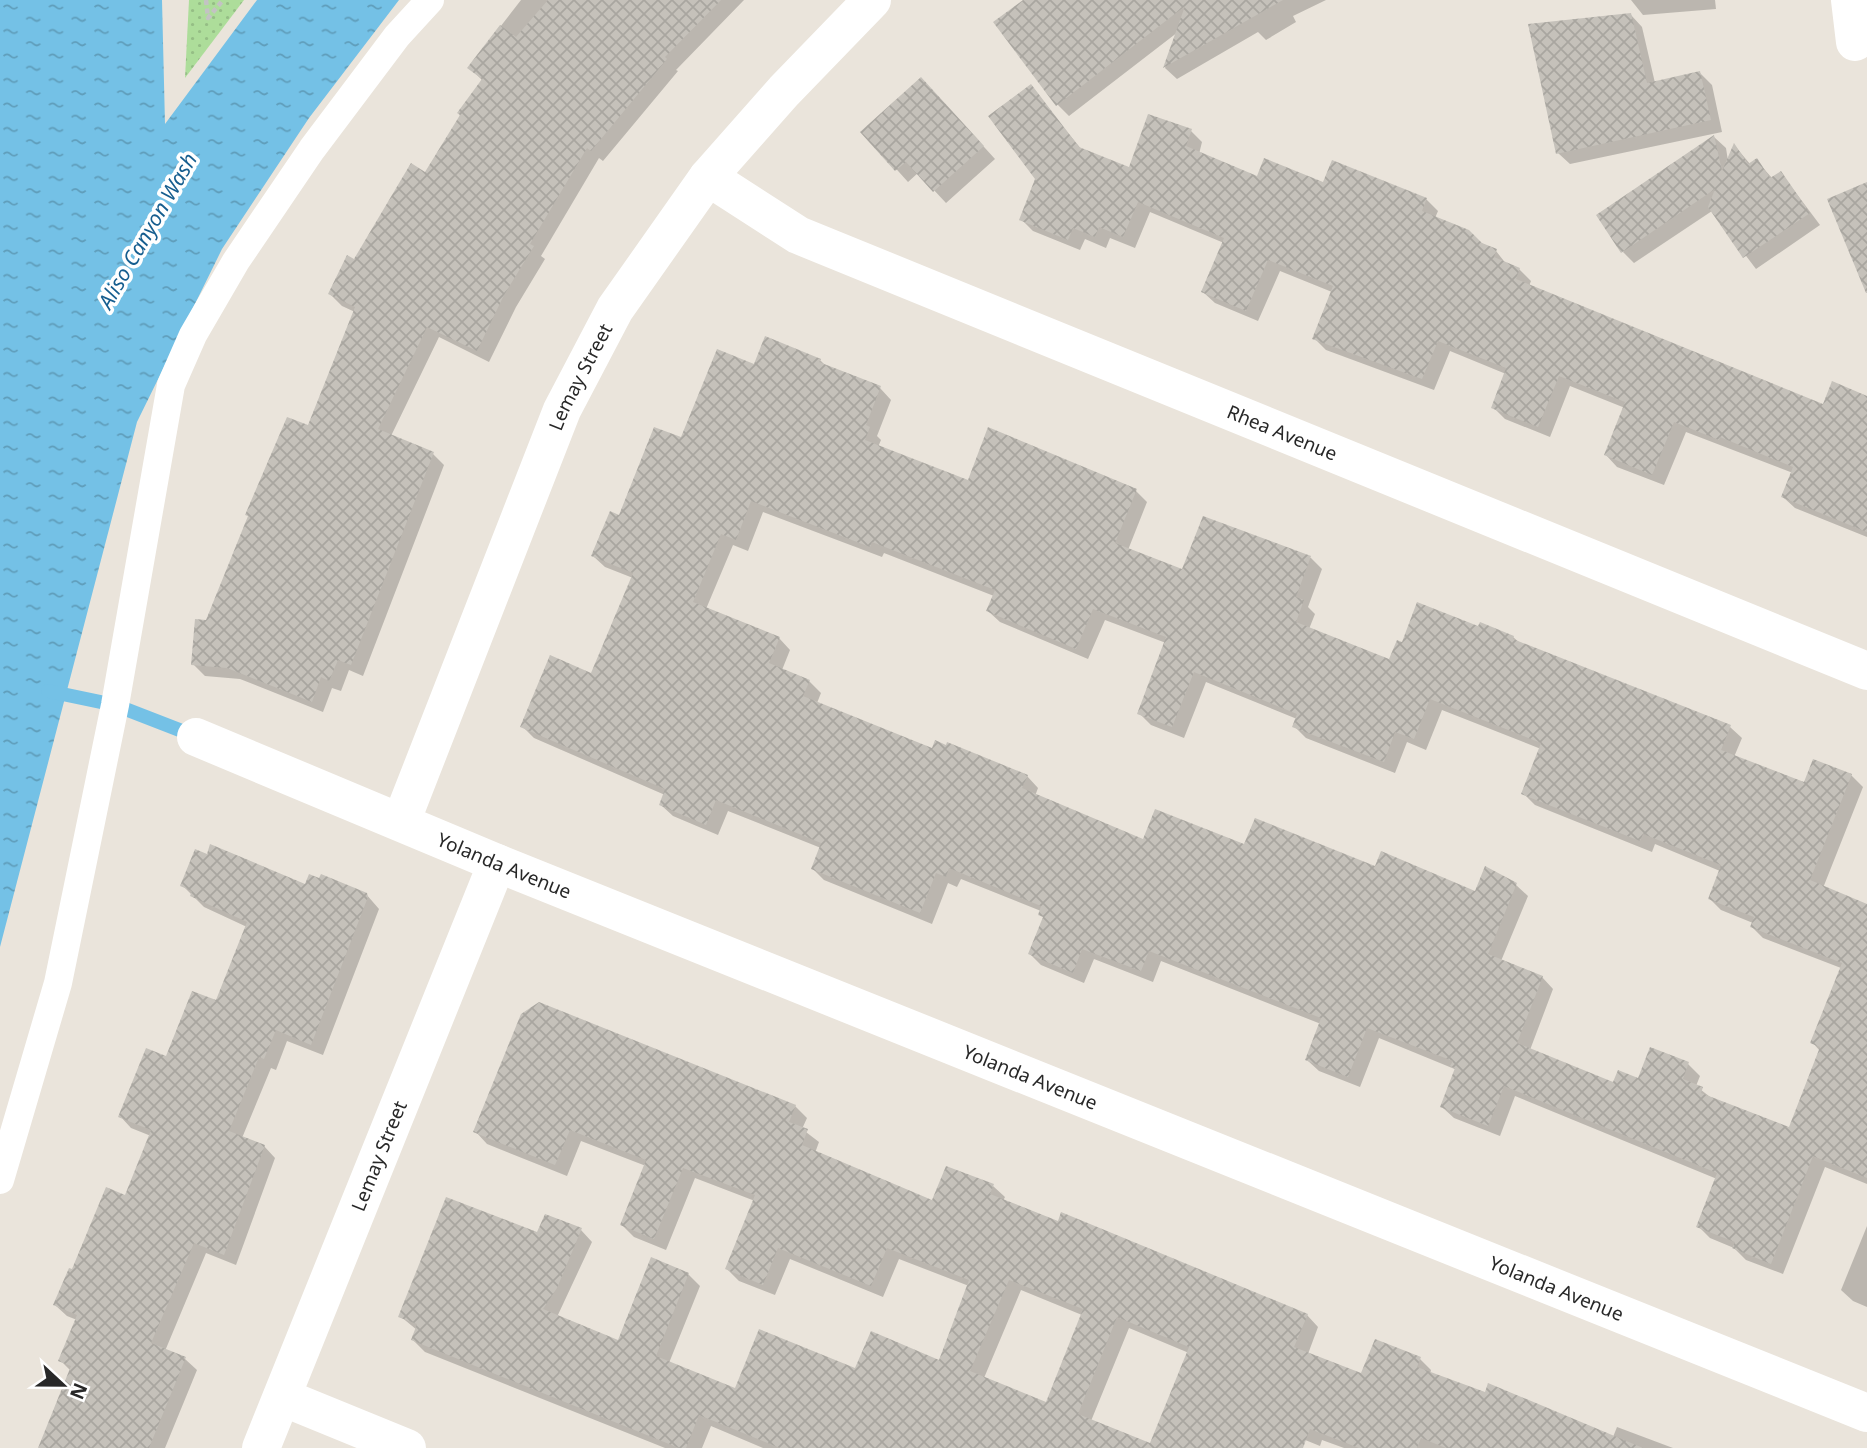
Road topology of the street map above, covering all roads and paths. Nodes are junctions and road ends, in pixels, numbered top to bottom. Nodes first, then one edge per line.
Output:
1 (206, 0) edge
2 (223, 0) edge
3 (430, 0) edge
4 (872, 0) edge
5 (1850, 0) edge
6 (1855, 42) dead end
7 (708, 177) junction
8 (1867, 671) edge
9 (196, 737) dead end
10 (401, 822) junction
11 (497, 863) junction
12 (0, 1180) edge
13 (282, 1397) junction
14 (1867, 1413) edge
15 (261, 1448) edge
16 (407, 1448) edge

1 - 2 path
3 - 12 lane
4 - 7 street, Lemay Street
5 - 6 street
7 - 8 street, Rhea Avenue
7 - 10 street, Lemay Street
9 - 10 street, Yolanda Avenue
10 - 11 street, Yolanda Avenue
11 - 13 street, Lemay Street
11 - 14 street, Yolanda Avenue
13 - 15 street, Lemay Street
13 - 16 street

